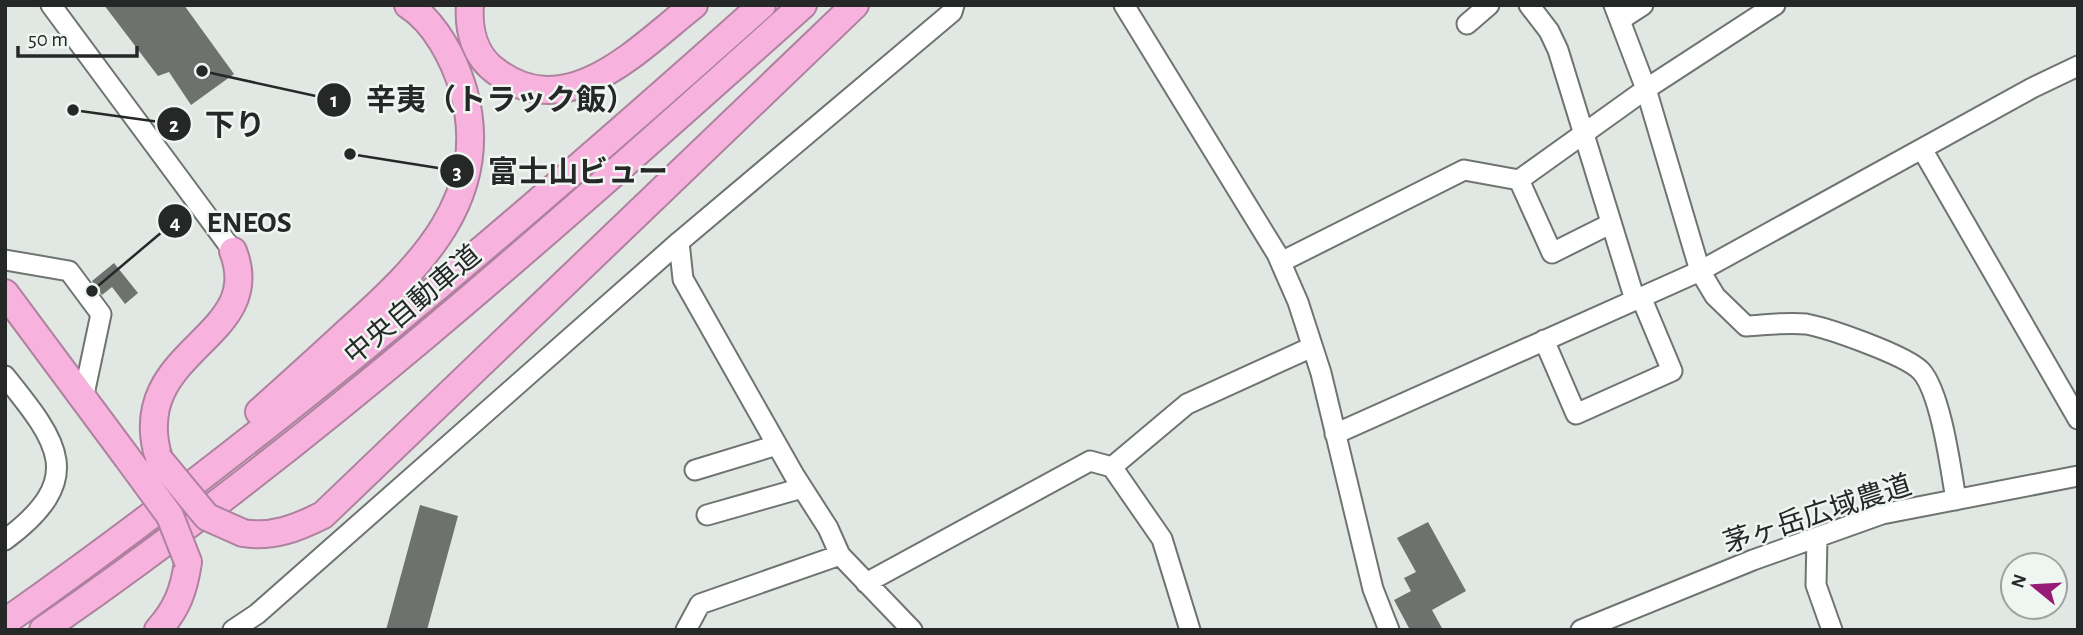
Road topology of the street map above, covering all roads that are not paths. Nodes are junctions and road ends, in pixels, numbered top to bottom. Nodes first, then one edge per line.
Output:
1 (51, 5) edge
2 (408, 5) edge
3 (470, 5) edge
4 (694, 5) edge
5 (762, 5) edge
6 (803, 5) edge
7 (855, 5) edge
8 (954, 5) edge
9 (1124, 5) edge
10 (1489, 5) edge
11 (1529, 5) edge
12 (1643, 5) edge
13 (1775, 5) edge
14 (1617, 12) edge
15 (1467, 24) dead end
16 (2078, 66) edge
17 (1646, 89) junction
18 (1586, 132) junction
19 (1922, 149) junction
20 (1519, 180) junction
21 (1610, 224) junction
22 (679, 242) junction
23 (233, 251) joint
24 (5, 260) edge
25 (1281, 262) junction
26 (1700, 271) junction
27 (5, 293) edge
28 (1638, 299) junction
29 (1544, 340) junction
30 (1312, 347) junction
31 (5, 376) edge
32 (83, 399) junction
33 (2078, 419) edge
34 (1335, 434) junction
35 (777, 445) junction
36 (1112, 467) junction
37 (695, 470) dead end
38 (2078, 475) edge
39 (802, 488) junction
40 (1956, 500) junction
41 (708, 515) dead end
42 (1817, 538) junction
43 (5, 540) edge
44 (839, 555) junction
45 (73, 575) junction
46 (866, 583) junction
47 (5, 622) edge
48 (43, 630) edge
49 (158, 630) edge
50 (233, 630) edge
51 (686, 630) edge
52 (912, 630) edge
53 (1190, 630) edge
54 (1389, 630) edge
55 (1581, 630) edge
56 (1832, 630) edge

1 - 23 street
2 - 45 highway
3 - 4 highway
5 - 45 highway, 中央自動車道
6 - 48 highway, 中央自動車道
7 - 23 highway, bridge
8 - 22 street
9 - 25 street
10 - 15 street
11 - 18 street
12 - 14 street
13 - 17 street
14 - 17 street
16 - 19 street
17 - 18 street
17 - 26 street
18 - 20 street
18 - 21 street
19 - 26 street
19 - 33 street
20 - 21 street
20 - 25 street
21 - 28 street
22 - 35 street
22 - 50 street
24 - 32 street
25 - 30 street
26 - 28 street
26 - 40 street
27 - 32 highway
28 - 29 street
28 - 29 street
29 - 34 street
30 - 34 street
30 - 36 street
31 - 43 street
32 - 49 highway, bridge
34 - 54 street
35 - 37 street
35 - 39 street
36 - 46 street
36 - 53 street
38 - 40 street, 茅ヶ岳広域農道
39 - 41 street
39 - 44 street
40 - 42 street, 茅ヶ岳広域農道
42 - 55 street, 茅ヶ岳広域農道
42 - 56 street
44 - 46 street
44 - 51 street
45 - 47 highway, 中央自動車道
46 - 52 street

